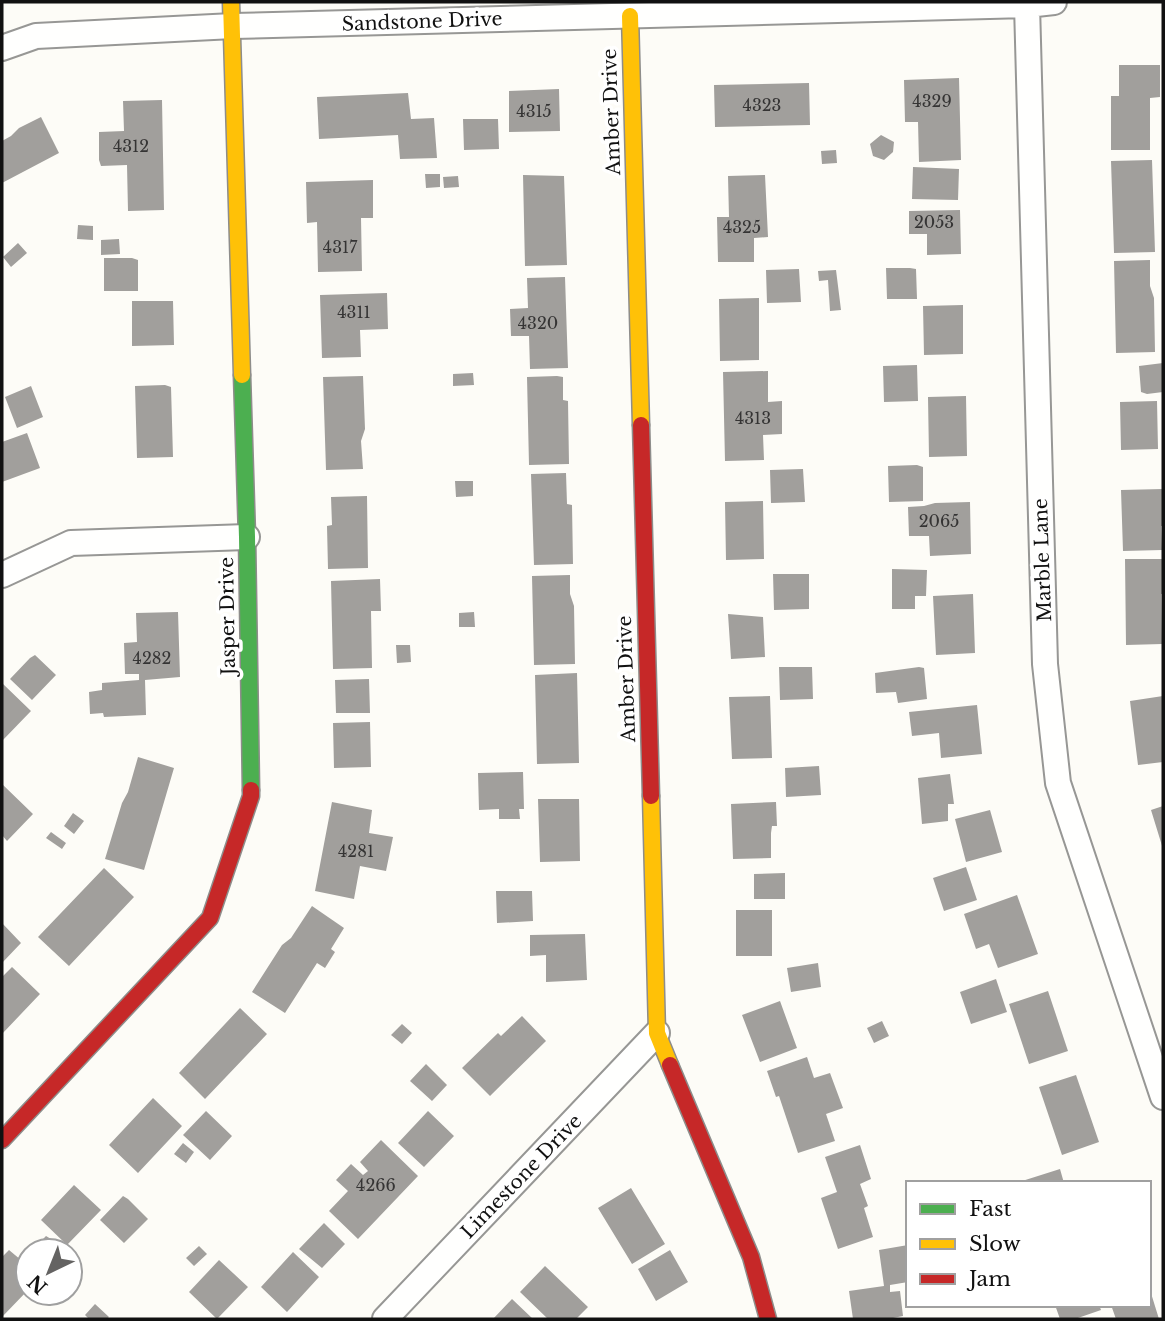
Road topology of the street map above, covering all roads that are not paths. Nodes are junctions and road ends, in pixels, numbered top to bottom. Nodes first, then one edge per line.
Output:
1 (1054, 2) edge
2 (1027, 5) junction
3 (232, 14) edge
4 (629, 16) junction
5 (2, 48) edge
6 (247, 537) junction
7 (2, 575) edge
8 (657, 1033) junction
9 (1163, 1097) edge
10 (2, 1140) edge
11 (385, 1319) edge
12 (768, 1319) edge

1 - 2 street, Sandstone Drive
2 - 4 street, Sandstone Drive
2 - 9 street, Marble Lane
3 - 4 street, Sandstone Drive
3 - 5 street, Sandstone Drive
3 - 6 street, Jasper Drive
4 - 8 street, Amber Drive
6 - 7 street
6 - 10 street, Jasper Drive
8 - 11 street, Limestone Drive
8 - 12 street, Amber Drive

